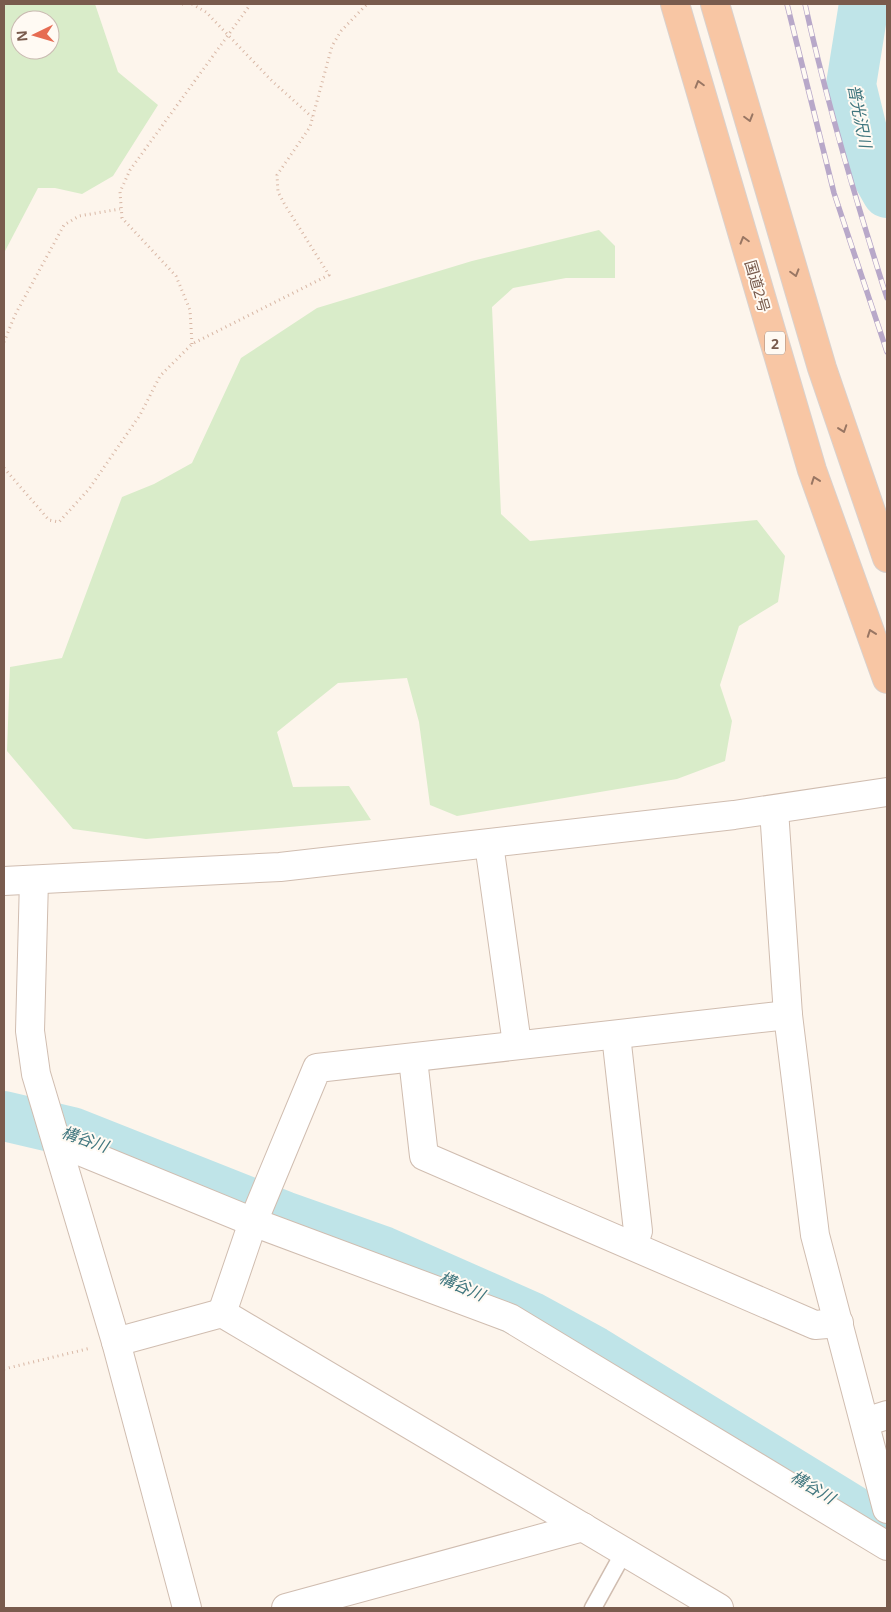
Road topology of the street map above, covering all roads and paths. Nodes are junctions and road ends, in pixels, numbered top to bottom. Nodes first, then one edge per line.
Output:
1 (192, 4) edge
2 (367, 4) edge
3 (675, 4) edge
4 (715, 4) edge
5 (250, 5) edge
6 (228, 33) junction
7 (312, 117) junction
8 (120, 209) junction
9 (4, 342) edge
10 (192, 344) junction
11 (4, 468) edge
12 (887, 558) edge
13 (887, 679) edge
14 (887, 792) edge
15 (774, 810) junction
16 (489, 844) junction
17 (34, 880) junction
18 (4, 881) edge
19 (788, 1016) junction
20 (616, 1035) junction
21 (517, 1044) junction
22 (413, 1058) junction
23 (53, 1132) junction
24 (258, 1210) junction
25 (632, 1245) junction
26 (222, 1313) junction
27 (839, 1323) junction
28 (116, 1342) junction
29 (4, 1369) edge
30 (876, 1419) edge
31 (887, 1509) edge
32 (583, 1527) junction
33 (887, 1546) edge
34 (624, 1552) junction
35 (187, 1608) edge
36 (286, 1608) edge
37 (593, 1608) edge
38 (718, 1608) edge

1 - 6 path
2 - 7 path
13 -> 3 highway, 国道2号 / 2
4 -> 12 highway
5 - 6 path
6 - 7 path
6 - 8 path
7 - 10 path
8 - 9 path
8 - 10 path
10 - 11 path
14 - 15 street
15 - 16 street
15 - 19 street
16 - 17 street
16 - 21 street
17 - 18 street
17 - 23 street
19 - 20 street
19 - 27 street
20 - 21 street
20 - 25 street
21 - 22 street
22 - 24 street
22 - 25 street
23 - 24 street
23 - 28 street
24 - 26 street
24 - 33 street
25 - 27 street
26 - 28 street
26 - 32 street
27 - 30 street
28 - 29 path
28 - 35 street
30 - 31 street
32 - 34 street
32 - 36 street
34 - 37 lane
34 - 38 street

